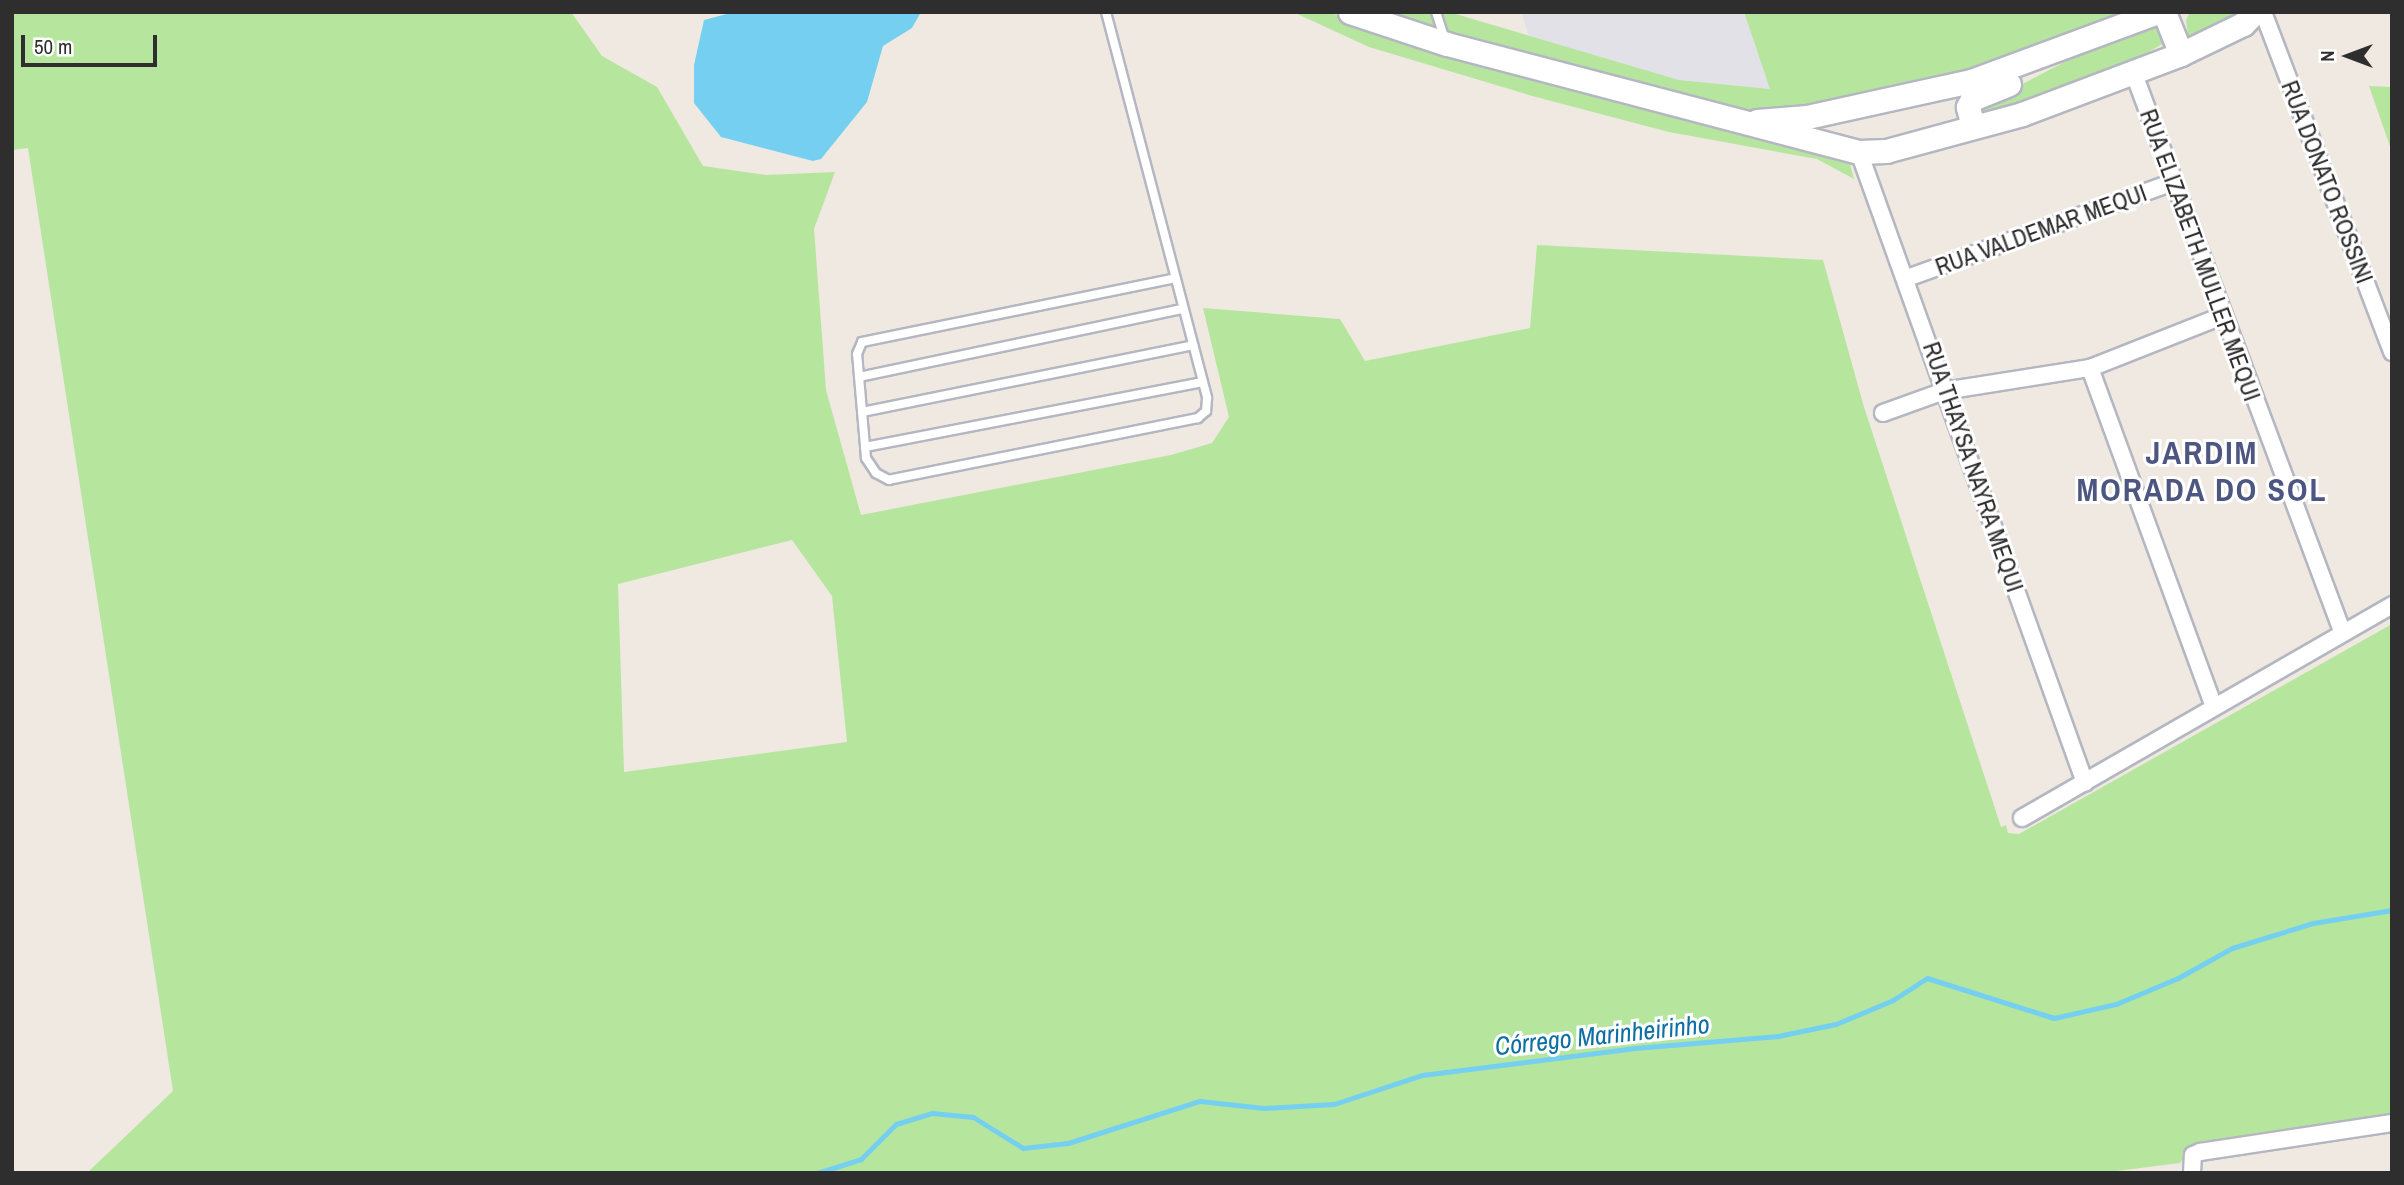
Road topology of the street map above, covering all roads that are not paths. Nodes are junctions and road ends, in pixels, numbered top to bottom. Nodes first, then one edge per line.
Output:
1 (1107, 12) edge
2 (1350, 12) edge
3 (1436, 12) edge
4 (2158, 12) edge
5 (2164, 12) edge
6 (2255, 12) edge
7 (2263, 12) edge
8 (1447, 44) junction
9 (2068, 49) junction
10 (2181, 54) junction
11 (2134, 74) junction
12 (1744, 121) junction
13 (1972, 126) junction
14 (1859, 152) junction
15 (2174, 182) junction
16 (1176, 278) junction
17 (1907, 278) junction
18 (1184, 309) junction
19 (2222, 316) junction
20 (1193, 345) junction
21 (2392, 352) edge
22 (2090, 368) junction
23 (859, 377) junction
24 (1203, 382) junction
25 (1944, 391) junction
26 (862, 412) junction
27 (1884, 413) dead end
28 (865, 447) junction
29 (2392, 605) edge
30 (2343, 631) junction
31 (2213, 705) junction
32 (2085, 783) junction
33 (2022, 818) dead end
34 (2392, 1123) edge
35 (2192, 1173) edge

1 - 16 lane
2 - 8 main road
3 - 8 lane
4 - 9 main road
5 - 10 main road
6 - 10 main road
7 - 21 street, RUA DONATO ROSSINI
8 - 12 main road
9 - 12 main road
9 - 13 main road
10 - 11 main road
11 - 13 main road
11 - 15 street, RUA ELIZABETH MULLER MEQUI
12 - 14 main road
13 - 14 main road
14 - 17 street, RUA THAYSA NAYRA MEQUI
15 - 17 street, RUA VALDEMAR MEQUI
15 - 19 street, RUA ELIZABETH MULLER MEQUI
16 - 18 lane
16 - 23 lane
17 - 25 street, RUA THAYSA NAYRA MEQUI
18 - 20 lane
18 - 23 lane
19 - 22 street
19 - 30 street, RUA ELIZABETH MULLER MEQUI
20 - 24 lane
20 - 26 lane
22 - 25 street
22 - 31 street
23 - 26 lane
24 - 28 lane
24 - 28 lane
25 - 27 street
25 - 32 street, RUA THAYSA NAYRA MEQUI
26 - 28 lane
29 - 30 street
30 - 31 street
31 - 32 street
32 - 33 street
34 - 35 street

